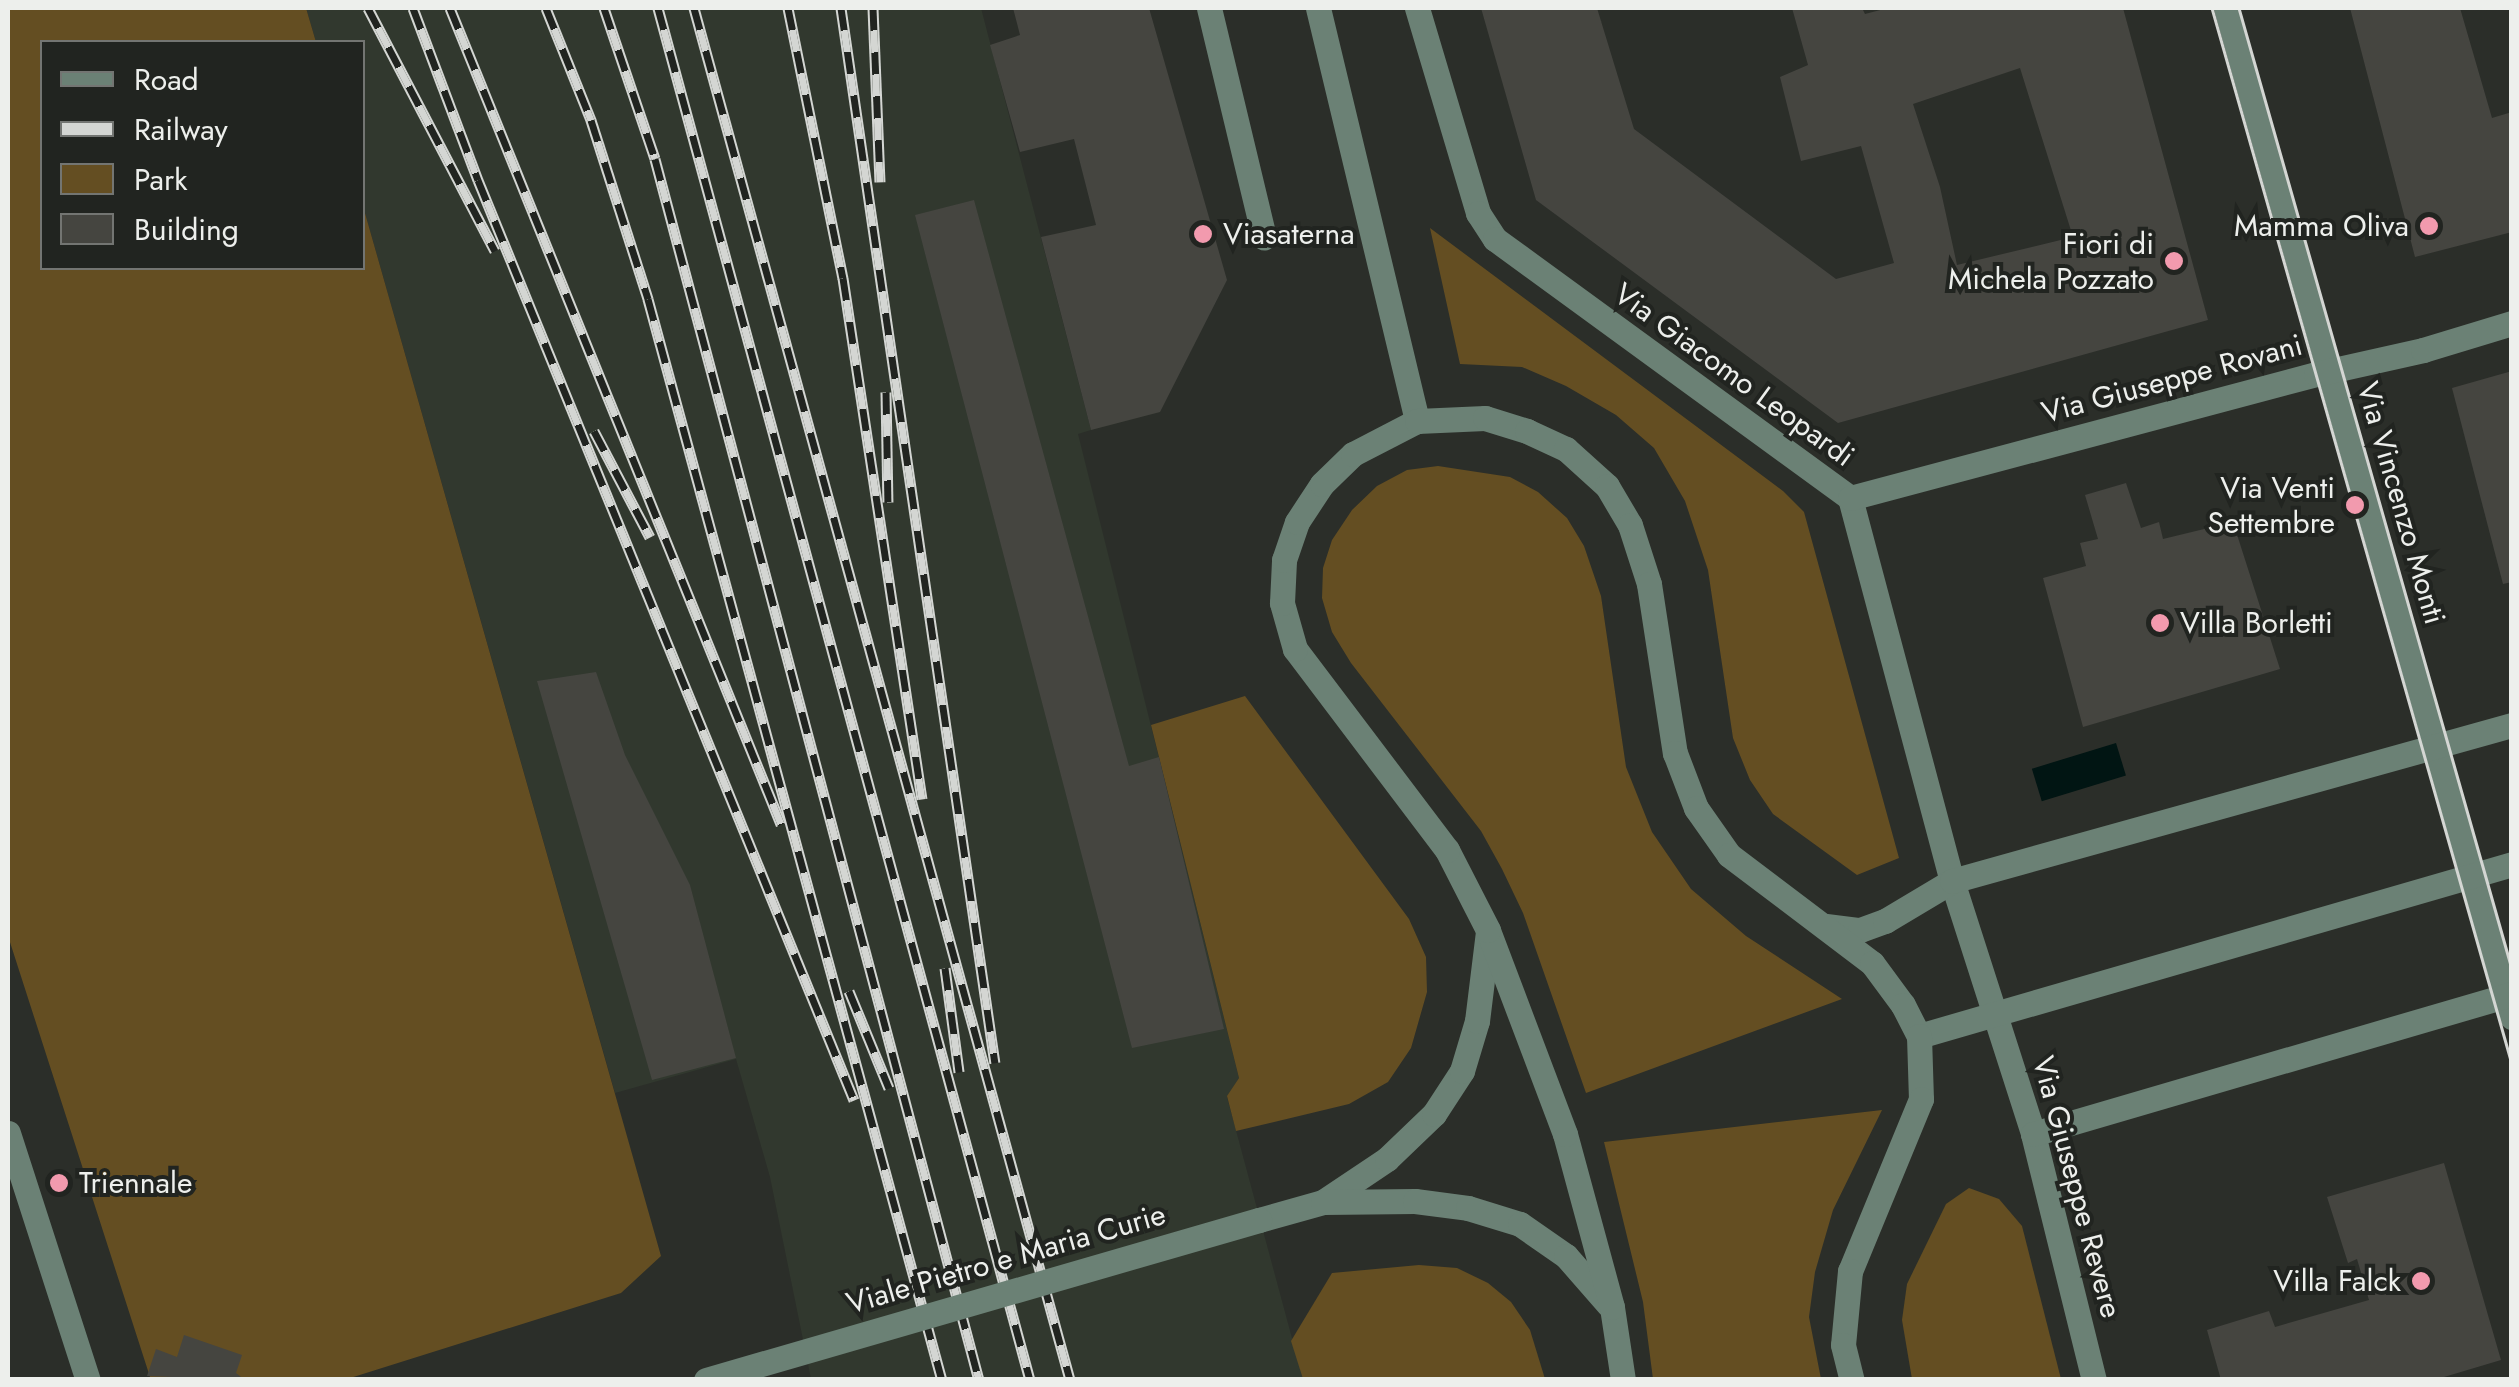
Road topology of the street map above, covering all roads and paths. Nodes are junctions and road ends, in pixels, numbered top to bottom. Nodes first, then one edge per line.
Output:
1 (1210, 8) edge
2 (1318, 8) edge
3 (1417, 8) edge
4 (2226, 8) edge
5 (1264, 237) dead end
6 (2512, 323) edge
7 (2330, 372) junction
8 (1417, 421) junction
9 (1850, 498) junction
10 (2512, 725) edge
11 (2434, 746) junction
12 (2512, 864) edge
13 (2471, 876) junction
14 (1952, 881) junction
15 (1826, 926) junction
16 (1488, 930) junction
17 (2510, 1002) edge
18 (1994, 1012) junction
19 (1919, 1036) junction
20 (8, 1133) edge
21 (2033, 1134) junction
22 (1324, 1202) junction
23 (1612, 1307) junction
24 (88, 1380) edge
25 (706, 1380) edge
26 (1623, 1380) edge
27 (1852, 1380) edge
28 (2094, 1380) edge

1 - 5 street
2 - 8 street
3 - 9 street, Via Giacomo Leopardi
4 - 7 street, Via Vincenzo Monti
6 - 7 street, Via Giuseppe Rovani
7 - 9 street, Via Giuseppe Rovani
7 - 11 street, Via Vincenzo Monti
8 - 15 street
8 - 16 street
9 - 14 street, Via Giacomo Leopardi
10 - 11 street
11 - 13 street, Via Vincenzo Monti
11 - 14 street
12 - 13 street
13 - 17 street, Via Vincenzo Monti
13 - 18 street
14 - 15 street
14 - 18 street, Via Giacomo Leopardi
15 - 19 street
16 - 22 street, Viale Pietro e Maria Curie
16 - 23 street
17 - 21 street
18 - 19 street
18 - 21 street, Via Giuseppe Revere
19 - 27 street
20 - 24 street
21 - 28 street, Via Giuseppe Revere
22 - 23 street, Viale Pietro e Maria Curie
22 - 25 street, Viale Pietro e Maria Curie, bridge
23 - 26 street

